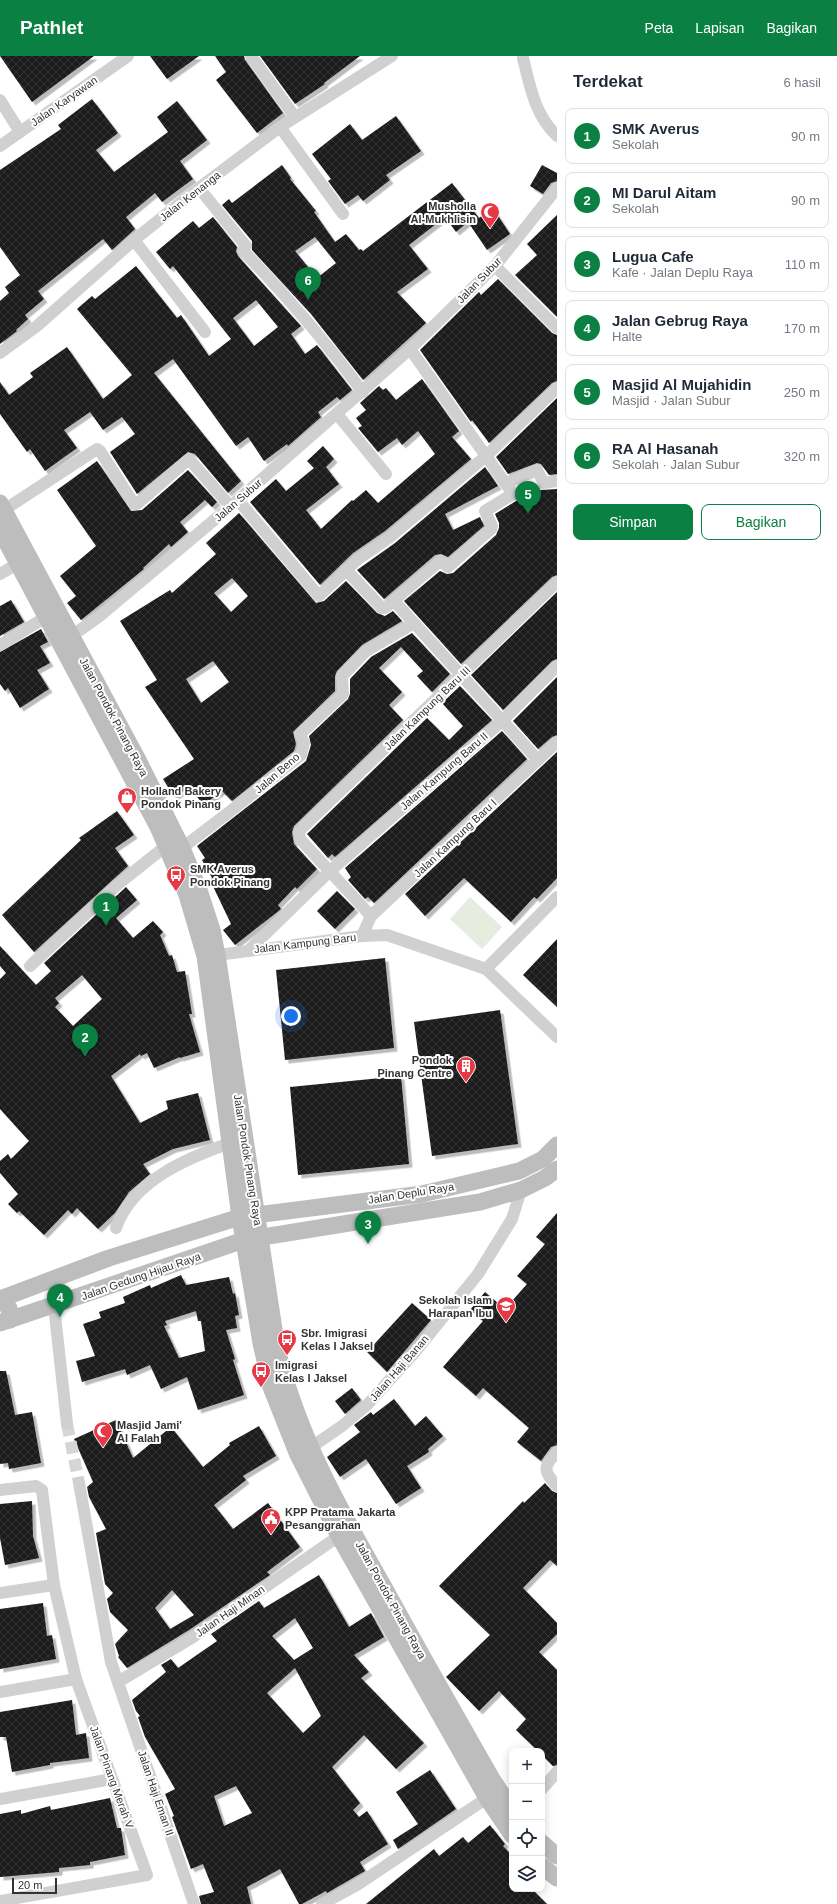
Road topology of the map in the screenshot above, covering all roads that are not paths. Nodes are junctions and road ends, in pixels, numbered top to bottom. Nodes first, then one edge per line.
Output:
1 (128, 56) edge
2 (251, 56) edge
3 (392, 56) edge
4 (523, 58) dead end
5 (115, 60) edge
6 (0, 100) edge
7 (295, 117) junction
8 (280, 127) junction
9 (20, 132) junction
10 (557, 136) edge
11 (0, 146) edge
12 (199, 188) junction
13 (557, 188) edge
14 (343, 214) dead end
15 (134, 240) junction
16 (495, 266) junction
17 (554, 325) edge
18 (205, 332) dead end
19 (410, 349) junction
20 (0, 353) edge
21 (557, 388) edge
22 (363, 392) junction
23 (337, 414) junction
24 (486, 456) junction
25 (386, 474) dead end
26 (557, 482) edge
27 (509, 489) junction
28 (234, 503) junction
29 (2, 507) edge
30 (0, 530) edge
31 (17, 564) junction
32 (346, 570) junction
33 (0, 574) edge
34 (557, 582) edge
35 (394, 601) junction
36 (46, 617) junction
37 (414, 623) junction
38 (65, 640) junction
39 (0, 645) edge
40 (557, 666) edge
41 (462, 675) junction
42 (502, 721) junction
43 (557, 742) edge
44 (538, 760) junction
45 (176, 852) junction
46 (329, 872) junction
47 (557, 897) edge
48 (371, 916) junction
49 (362, 936) junction
50 (248, 951) junction
51 (211, 955) junction
52 (30, 966) dead end
53 (486, 969) junction
54 (557, 1037) edge
55 (230, 1143) junction
56 (557, 1145) edge
57 (557, 1169) edge
58 (519, 1171) junction
59 (521, 1190) junction
60 (248, 1216) junction
61 (116, 1228) dead end
62 (251, 1238) junction
63 (0, 1298) edge
64 (54, 1306) junction
65 (5, 1322) edge
66 (68, 1424) tunnel mouth
67 (310, 1448) junction
68 (557, 1452) edge
69 (79, 1483) tunnel mouth
70 (557, 1486) edge
71 (0, 1490) edge
72 (339, 1536) junction
73 (54, 1586) junction
74 (0, 1593) edge
75 (76, 1679) junction
76 (118, 1682) junction
77 (0, 1692) edge
78 (557, 1772) edge
79 (112, 1778) junction
80 (545, 1786) edge
81 (488, 1798) junction
82 (0, 1799) edge
83 (509, 1816) edge
84 (545, 1846) edge
85 (557, 1856) edge
86 (545, 1868) edge
87 (557, 1878) edge
88 (0, 1901) edge
89 (194, 1904) edge
90 (322, 1904) edge

1 - 5 street, Jalan Karyawan
2 - 7 street
3 - 7 street, Jalan Kenanga
4 - 10 street
5 - 9 street, Jalan Karyawan
6 - 9 street
7 - 8 street, Jalan Kenanga
8 - 12 street, Jalan Kenanga
8 - 14 street
9 - 11 street, Jalan Karyawan
12 - 15 street, Jalan Kenanga
12 - 22 street
13 - 16 street, Jalan Subur
15 - 18 street
15 - 20 street, Jalan Kenanga
16 - 17 street
16 - 19 street, Jalan Subur
19 - 22 street, Jalan Subur
19 - 24 street
21 - 24 street
22 - 23 street, Jalan Subur
23 - 25 street
23 - 28 street, Jalan Subur
24 - 27 street
24 - 32 street
26 - 27 street
27 - 35 street
28 - 29 street
28 - 32 street
28 - 38 street, Jalan Subur
29 - 38 main road, Jalan Pondok Pinang Raya
30 - 31 main road, Jalan Pondok Pinang Raya
31 - 33 street
31 - 36 main road, Jalan Pondok Pinang Raya
32 - 35 street
34 - 41 street, Jalan Kampung Baru III
35 - 37 street
36 - 38 main road, Jalan Pondok Pinang Raya
36 - 39 street
37 - 41 street
37 - 45 street, Jalan Beno
38 - 45 main road, Jalan Pondok Pinang Raya
40 - 42 street, Jalan Kampung Baru II
41 - 42 street
41 - 46 street, Jalan Kampung Baru III
42 - 44 street
42 - 46 street, Jalan Kampung Baru II
43 - 44 street, Jalan Kampung Baru I
44 - 48 street, Jalan Kampung Baru I
45 - 51 main road, Jalan Pondok Pinang Raya
45 - 52 street
46 - 48 street
46 - 50 street, Jalan Kampung Baru
47 - 53 street
48 - 49 street, Jalan Kampung Baru
49 - 50 street, Jalan Kampung Baru
49 - 53 street, Jalan Kampung Baru
50 - 51 street, Jalan Kampung Baru
51 - 55 main road, Jalan Pondok Pinang Raya
51 - 60 main road, Jalan Pondok Pinang Raya
53 - 54 street, Jalan Kampung Baru
55 - 60 main road, Jalan Pondok Pinang Raya
55 - 61 street
56 - 58 main road, Jalan Deplu Raya
57 - 59 main road, Jalan Deplu Raya
58 - 59 main road
58 - 60 main road, Jalan Deplu Raya
59 - 62 main road, Jalan Deplu Raya
59 - 67 street, Jalan Haji Banan
60 - 62 main road, Jalan Pondok Pinang Raya
60 - 63 main road
62 - 64 main road, Jalan Gedung Hijau Raya
62 - 67 main road, Jalan Pondok Pinang Raya
62 - 72 main road, Jalan Pondok Pinang Raya
63 - 65 main road
64 - 65 main road, Jalan Gedung Hijau Raya
64 - 66 street
67 - 83 main road, Jalan Pondok Pinang Raya
68 - 70 street
69 - 76 street, Jalan Haji Eman II
71 - 73 street, Jalan Pinang Merah V
72 - 76 street, Jalan Haji Minan
72 - 81 main road, Jalan Pondok Pinang Raya
73 - 74 street
73 - 75 street, Jalan Pinang Merah V
75 - 77 street
75 - 79 street, Jalan Pinang Merah V
76 - 89 street, Jalan Haji Eman II
78 - 80 street
79 - 82 street
79 - 88 street, Jalan Pinang Merah V
81 - 83 main road, Jalan Pondok Pinang Raya
81 - 90 street
84 - 85 main road
86 - 87 main road

